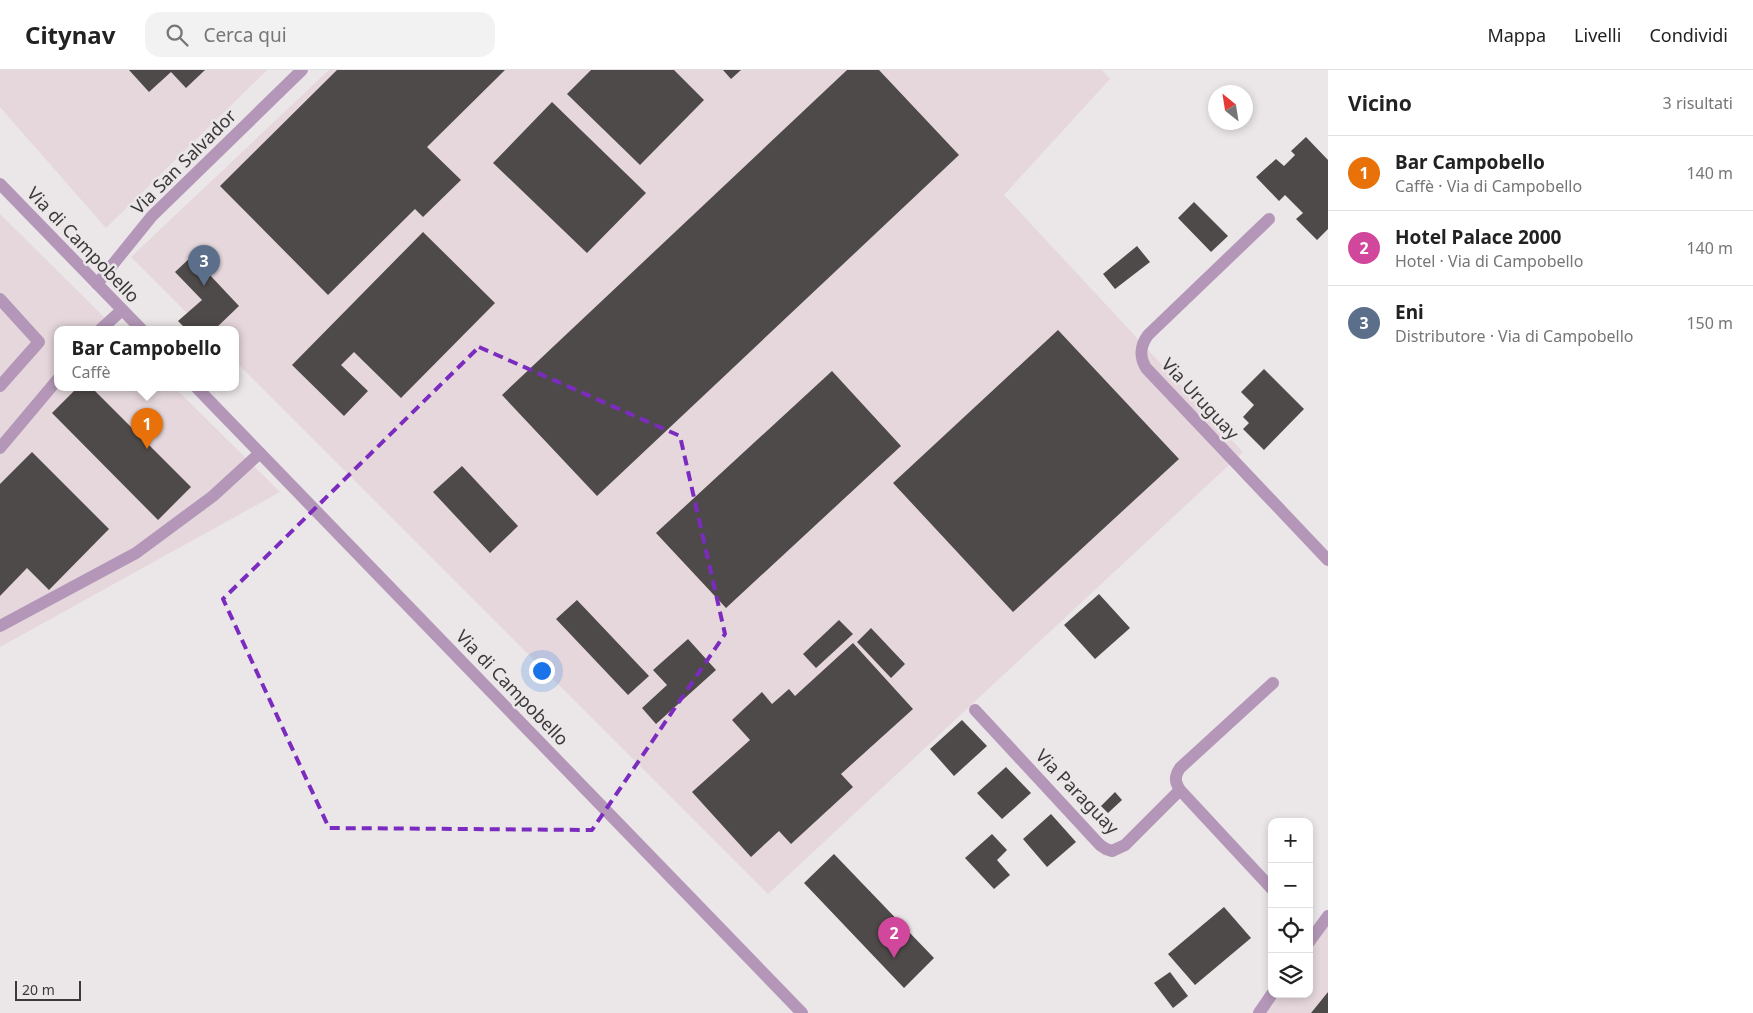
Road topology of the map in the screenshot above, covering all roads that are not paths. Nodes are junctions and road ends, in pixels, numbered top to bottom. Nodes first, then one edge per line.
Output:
1 (302, 70) edge
2 (0, 184) edge
3 (1269, 219) dead end
4 (97, 284) junction
5 (0, 299) edge
6 (122, 310) junction
7 (104, 326) edge
8 (138, 326) edge
9 (54, 384) edge
10 (0, 386) edge
11 (200, 391) edge
12 (0, 448) edge
13 (260, 453) junction
14 (1328, 560) edge
15 (0, 626) edge
16 (1273, 683) dead end
17 (975, 710) dead end
18 (1180, 790) junction
19 (1268, 885) edge
20 (1328, 916) edge
21 (1313, 933) edge
22 (1269, 998) edge
23 (802, 1013) edge
24 (1259, 1013) edge

1 - 4 street, Via San Salvador
2 - 4 street, Via di Campobello
3 - 14 street, Via Uruguay
4 - 6 street, Via di Campobello
5 - 10 street
6 - 7 street
6 - 8 street, Via di Campobello
9 - 12 street
11 - 13 street, Via di Campobello
13 - 15 street
13 - 23 street, Via di Campobello
16 - 18 street
17 - 18 street, Via Paraguay
18 - 19 street
20 - 21 street
22 - 24 street

